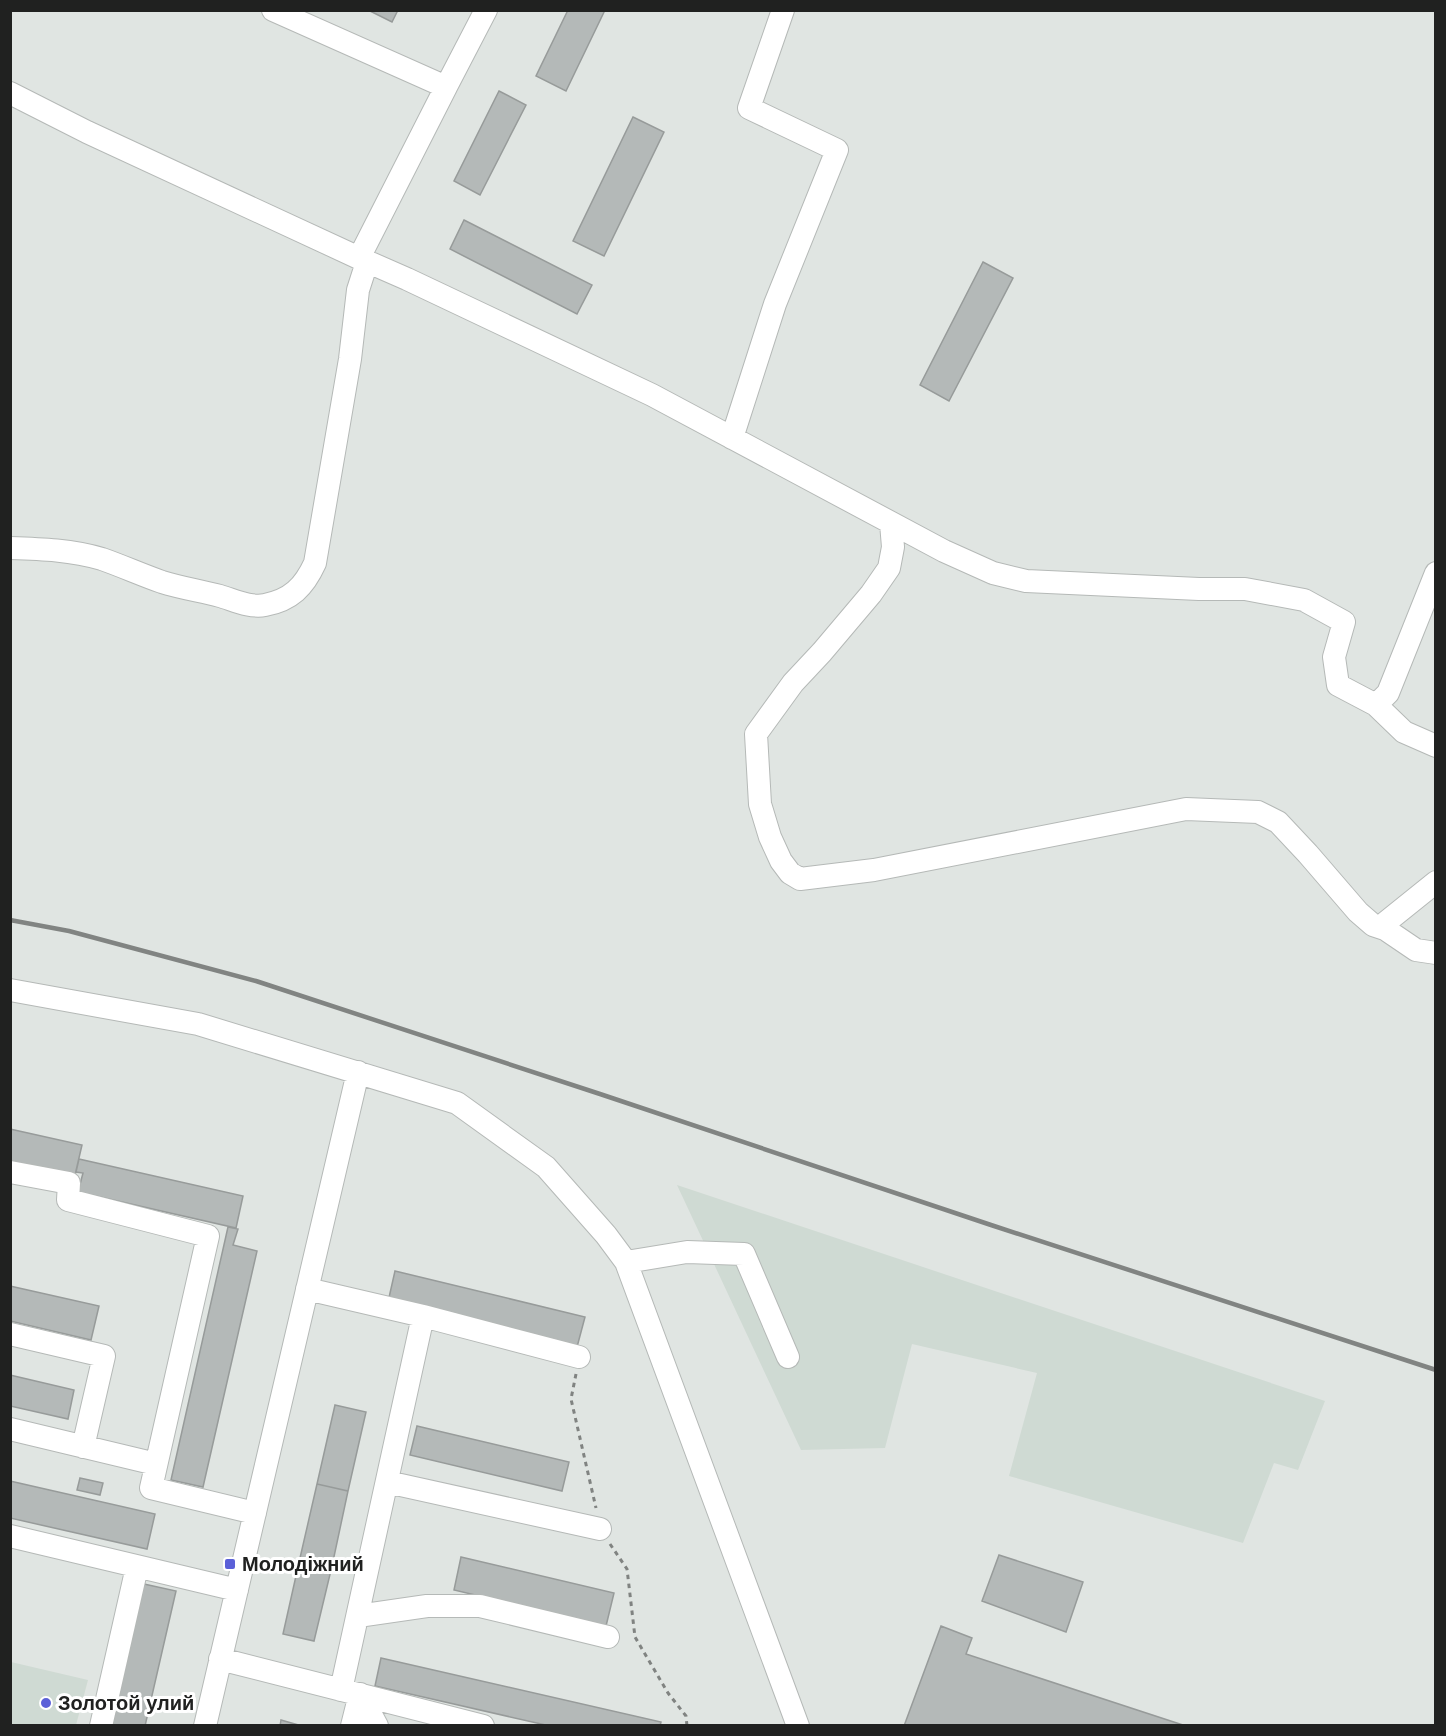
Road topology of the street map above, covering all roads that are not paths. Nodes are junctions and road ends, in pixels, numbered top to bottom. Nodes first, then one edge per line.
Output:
1 (273, 10) edge
2 (486, 10) edge
3 (783, 10) edge
4 (446, 87) junction
5 (10, 93) edge
6 (363, 260) junction
7 (732, 438) junction
8 (891, 523) junction
9 (10, 548) edge
10 (1436, 573) edge
11 (1376, 705) junction
12 (1436, 746) edge
13 (1436, 882) edge
14 (1380, 927) junction
15 (1436, 953) edge
16 (10, 990) edge
17 (358, 1072) junction
18 (10, 1172) edge
19 (626, 1262) junction
20 (307, 1289) junction
21 (423, 1316) junction
22 (10, 1334) edge
23 (579, 1357) road end
24 (788, 1357) dead end
25 (10, 1429) edge
26 (83, 1447) junction
27 (156, 1464) junction
28 (387, 1482) junction
29 (255, 1513) junction
30 (600, 1529) road end
31 (10, 1536) edge
32 (137, 1567) junction
33 (237, 1590) junction
34 (358, 1616) junction
35 (608, 1637) dead end
36 (220, 1659) junction
37 (350, 1692) junction
38 (101, 1725) edge
39 (205, 1725) edge
40 (352, 1725) edge
41 (377, 1725) edge
42 (483, 1725) edge
43 (798, 1725) edge

1 - 4 street
2 - 4 street
3 - 7 street
4 - 6 street
5 - 6 street
6 - 7 street
6 - 9 street
7 - 8 street
8 - 11 street
8 - 14 street
10 - 11 street
11 - 12 street
13 - 14 street
14 - 15 street
16 - 17 street
17 - 19 street
17 - 20 street
18 - 27 street
19 - 24 street
19 - 43 street
20 - 21 street
20 - 29 street
21 - 23 street
21 - 28 street
22 - 26 street
25 - 26 street
26 - 27 street
27 - 29 street
28 - 30 street
28 - 34 street
29 - 33 street
31 - 32 street
32 - 33 street
32 - 38 street
33 - 36 street
34 - 35 street
34 - 37 street
36 - 37 street
36 - 39 street
37 - 40 street
37 - 41 street
37 - 42 street

